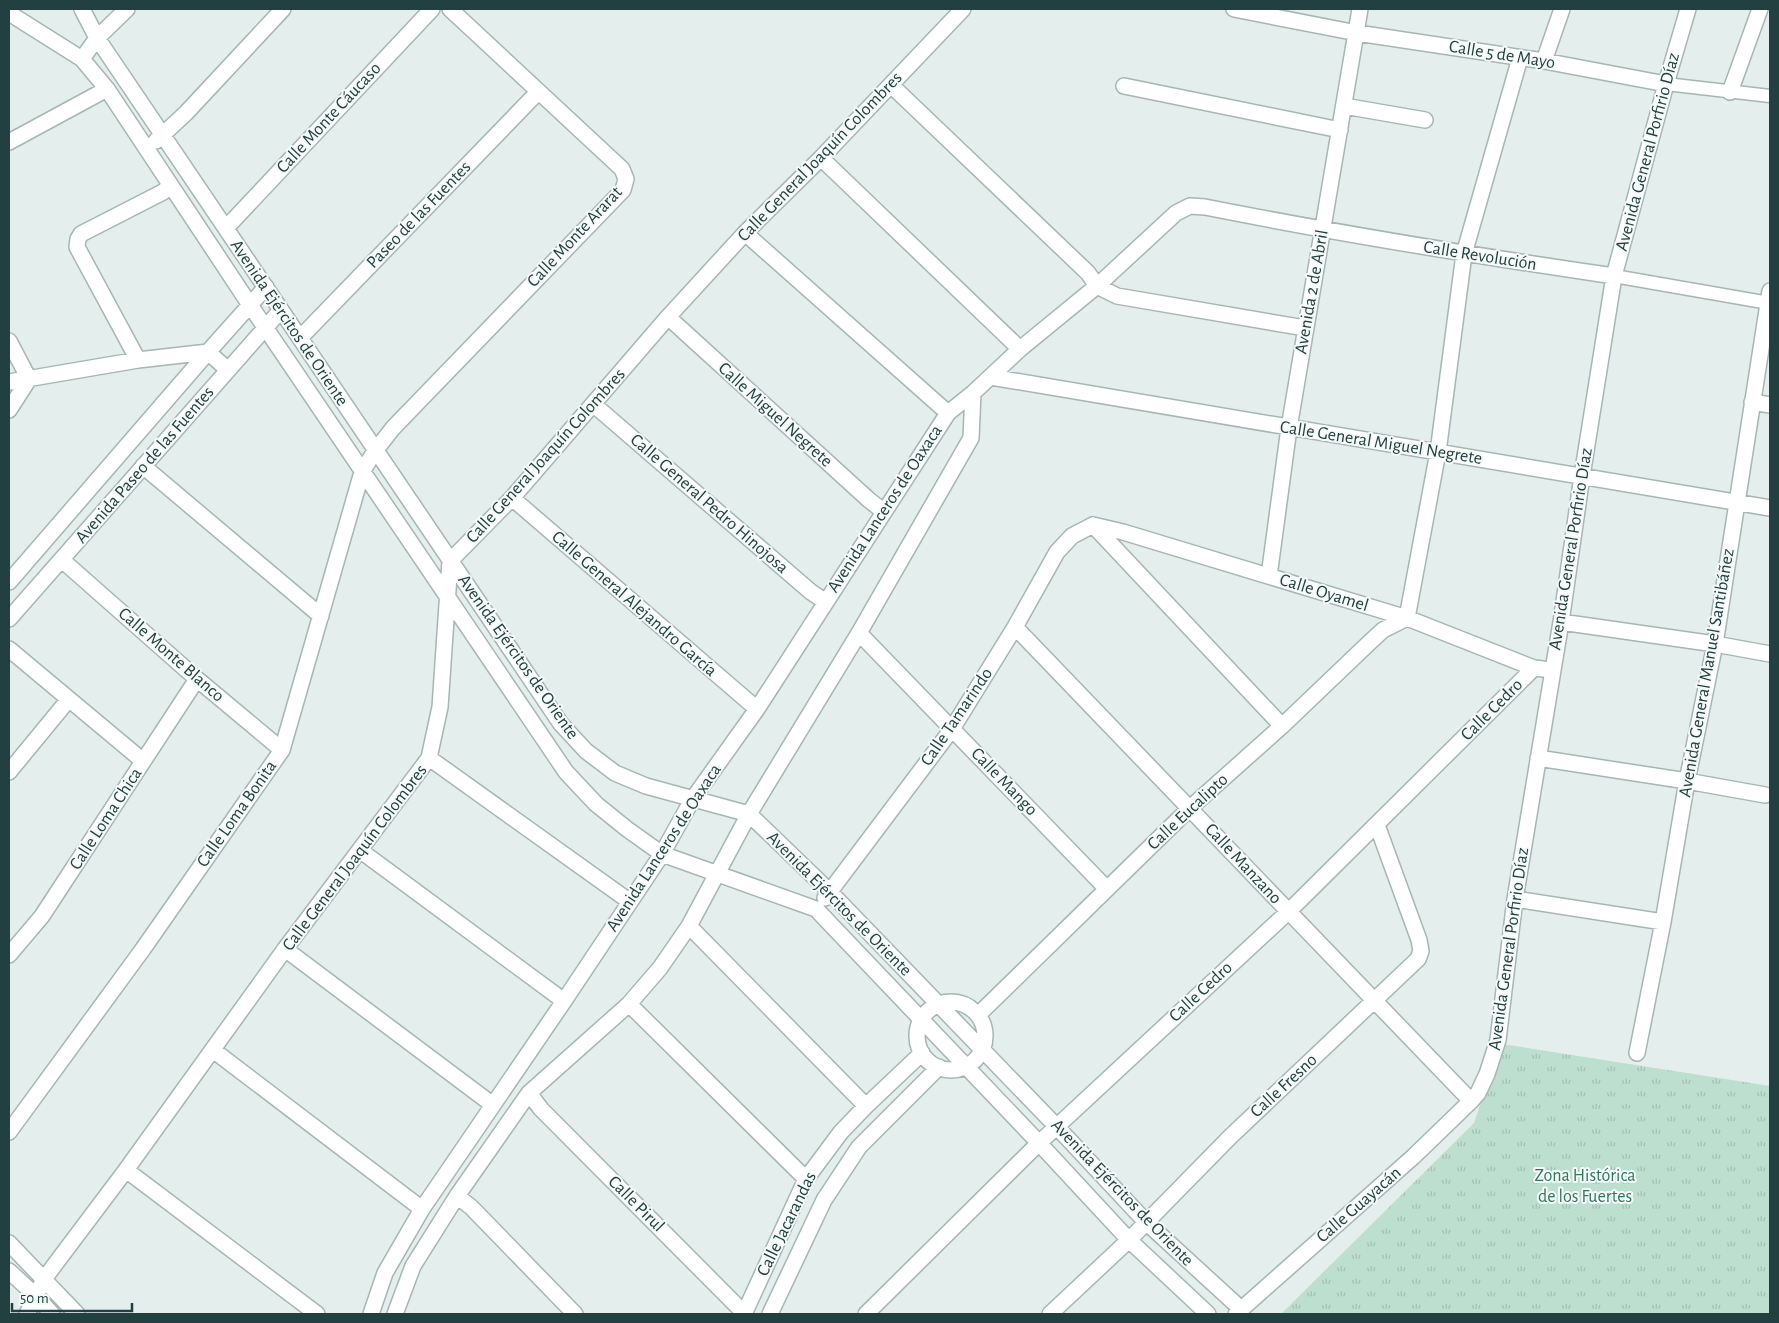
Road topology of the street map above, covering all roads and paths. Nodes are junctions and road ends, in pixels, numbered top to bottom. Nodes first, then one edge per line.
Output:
1 (82, 9) edge
2 (127, 9) edge
3 (283, 9) edge
4 (432, 9) edge
5 (450, 9) edge
6 (1234, 9) edge
7 (1360, 9) edge
8 (1562, 9) edge
9 (1688, 9) edge
10 (1760, 9) edge
11 (956, 12) edge
12 (9, 13) edge
13 (1357, 33) junction
14 (97, 38) junction
15 (1520, 58) junction
16 (82, 59) junction
17 (1544, 61) junction
18 (1666, 84) junction
19 (891, 85) junction
20 (1124, 86) dead end
21 (107, 89) junction
22 (538, 92) junction
23 (1730, 92) junction
24 (1770, 96) edge
25 (1344, 106) junction
26 (1425, 120) dead end
27 (1340, 130) junction
28 (164, 135) junction
29 (9, 142) edge
30 (147, 148) junction
31 (821, 158) junction
32 (170, 186) junction
33 (1190, 206) joint
34 (226, 228) junction
35 (1323, 231) junction
36 (745, 233) junction
37 (1464, 254) junction
38 (1614, 276) junction
39 (1098, 286) junction
40 (266, 287) junction
41 (1770, 299) edge
42 (250, 305) junction
43 (282, 310) junction
44 (668, 317) junction
45 (266, 328) junction
46 (1306, 328) junction
47 (300, 338) junction
48 (9, 341) edge
49 (1020, 349) junction
50 (208, 352) junction
51 (138, 360) junction
52 (228, 370) junction
53 (991, 377) junction
54 (29, 380) junction
55 (9, 382) edge
56 (973, 393) junction
57 (1752, 402) junction
58 (594, 404) junction
59 (1770, 405) edge
60 (9, 410) edge
61 (948, 413) junction
62 (1289, 428) junction
63 (375, 451) junction
64 (1438, 452) junction
65 (143, 466) junction
66 (362, 472) junction
67 (1582, 476) junction
68 (512, 498) junction
69 (1738, 503) junction
70 (1770, 508) edge
71 (883, 511) junction
72 (1093, 525) junction
73 (62, 560) junction
74 (450, 562) junction
75 (1269, 576) junction
76 (9, 582) edge
77 (447, 598) junction
78 (826, 602) junction
79 (321, 616) junction
80 (1407, 618) junction
81 (9, 619) edge
82 (1561, 622) junction
83 (1015, 627) junction
84 (859, 633) junction
85 (1715, 644) junction
86 (9, 649) edge
87 (1770, 654) edge
88 (1534, 668) junction
89 (1552, 671) junction
90 (197, 679) junction
91 (69, 699) junction
92 (757, 709) junction
93 (1282, 726) junction
94 (952, 729) junction
95 (282, 750) junction
96 (429, 758) junction
97 (1538, 758) junction
98 (143, 761) junction
99 (9, 772) edge
100 (1687, 781) junction
101 (1766, 795) dead end
102 (692, 800) junction
103 (1190, 808) junction
104 (749, 814) junction
105 (1376, 825) junction
106 (361, 851) junction
107 (662, 854) junction
108 (718, 873) junction
109 (1107, 889) junction
110 (830, 892) junction
111 (1515, 899) junction
112 (629, 902) junction
113 (816, 909) junction
114 (1288, 912) junction
115 (1663, 922) junction
116 (689, 926) junction
117 (285, 950) junction
118 (9, 955) edge
119 (564, 1001) junction
120 (1374, 1002) junction
121 (629, 1004) junction
122 (938, 1004) junction
123 (978, 1015) junction
124 (921, 1020) junction
125 (213, 1050) junction
126 (982, 1050) junction
127 (922, 1053) junction
128 (1637, 1053) dead end
129 (939, 1067) junction
130 (965, 1067) junction
131 (529, 1093) junction
132 (1474, 1097) junction
133 (493, 1105) junction
134 (866, 1106) junction
135 (1057, 1126) junction
136 (9, 1132) edge
137 (841, 1132) junction
138 (1039, 1143) junction
139 (859, 1147) junction
140 (126, 1170) junction
141 (806, 1179) junction
142 (458, 1196) junction
143 (422, 1209) junction
144 (1146, 1222) junction
145 (1128, 1240) junction
146 (9, 1243) edge
147 (9, 1272) edge
148 (44, 1279) junction
149 (35, 1295) junction
150 (1238, 1312) edge
151 (397, 1313) edge
152 (26, 1314) edge
153 (52, 1314) edge
154 (77, 1314) edge
155 (317, 1314) edge
156 (372, 1314) edge
157 (575, 1314) edge
158 (744, 1314) edge
159 (770, 1314) edge
160 (866, 1314) edge
161 (1050, 1314) edge
162 (1208, 1314) edge

1 - 14 street, Avenida Ejércitos de Oriente
2 - 14 street
3 - 28 street
4 - 34 street, Calle Monte Cáucaso
5 - 22 street, Calle Monte Ararat
6 - 13 street, Calle 5 de Mayo
7 - 13 street, Avenida 2 de Abril
8 - 17 street
9 - 18 street, Avenida General Porfirio Díaz
10 - 23 street
11 - 19 street, Calle General Joaquín Colombres
12 - 16 street, Avenida Ejércitos de Oriente
13 - 15 street, Calle 5 de Mayo
13 - 25 street, Avenida 2 de Abril
14 - 16 street
14 - 28 street, Avenida Ejércitos de Oriente
15 - 17 street, Calle 5 de Mayo
15 - 37 street
16 - 21 street, Avenida Ejércitos de Oriente
17 - 18 street, Calle 5 de Mayo
18 - 23 street, Calle 5 de Mayo
18 - 38 street, Avenida General Porfirio Díaz
19 - 31 street, Calle General Joaquín Colombres
19 - 39 street
20 - 27 street
21 - 29 street
21 - 30 street, Avenida Ejércitos de Oriente
22 - 47 street, Paseo de las Fuentes
22 - 63 street, Calle Monte Ararat
23 - 24 street, Calle 5 de Mayo
25 - 26 street
25 - 27 street, Avenida 2 de Abril
27 - 35 street, Avenida 2 de Abril
28 - 30 street
28 - 34 street, Avenida Ejércitos de Oriente
30 - 32 street, Avenida Ejércitos de Oriente
31 - 36 street, Calle General Joaquín Colombres
31 - 49 street
32 - 42 street, Avenida Ejércitos de Oriente
32 - 51 street
33 - 35 street, Calle Revolución
33 - 39 street, Avenida Lanceros de Oaxaca
34 - 40 street, Avenida Ejércitos de Oriente
35 - 37 street, Calle Revolución
35 - 46 street, Avenida 2 de Abril
36 - 44 street, Calle General Joaquín Colombres
36 - 61 street
37 - 38 street, Calle Revolución
37 - 64 street
38 - 41 street, Calle Revolución
38 - 67 street, Avenida General Porfirio Díaz
39 - 46 street
39 - 49 street, Avenida Lanceros de Oaxaca
40 - 42 street, Avenida Paseo de las Fuentes
40 - 43 street, Avenida Ejércitos de Oriente
41 - 57 street, Avenida General Manuel Santibáñez
42 - 45 street, Avenida Ejércitos de Oriente
42 - 50 street, Avenida Paseo de las Fuentes
43 - 45 street, Avenida Paseo de las Fuentes
43 - 47 street, Avenida Ejércitos de Oriente
44 - 58 street, Calle General Joaquín Colombres
44 - 71 street, Calle Miguel Negrete
45 - 52 street, Avenida Paseo de las Fuentes
45 - 66 street, Avenida Ejércitos de Oriente
46 - 62 street, Avenida 2 de Abril
47 - 63 street, Avenida Ejércitos de Oriente
48 - 54 street
49 - 53 street, Avenida Lanceros de Oaxaca
50 - 51 street
50 - 52 street
50 - 76 street, Avenida Paseo de las Fuentes
51 - 54 street
52 - 65 street, Avenida Paseo de las Fuentes
53 - 56 street, Avenida Lanceros de Oaxaca
53 - 62 street, Calle General Miguel Negrete
54 - 55 street
54 - 60 street
56 - 61 street, Avenida Lanceros de Oaxaca
56 - 84 street, Avenida Lanceros de Oaxaca
57 - 59 street
57 - 69 street, Avenida General Manuel Santibáñez
58 - 68 street, Calle General Joaquín Colombres
58 - 78 street, Calle General Pedro Hinojosa
61 - 71 street, Avenida Lanceros de Oaxaca
62 - 64 street, Calle General Miguel Negrete
62 - 75 street, Avenida 2 de Abril
63 - 66 street, Calle Loma Bonita
63 - 74 street, Avenida Ejércitos de Oriente
64 - 67 street, Calle General Miguel Negrete
64 - 80 street
65 - 73 street, Avenida Paseo de las Fuentes
65 - 79 street
66 - 77 street, Avenida Ejércitos de Oriente
66 - 79 street, Calle Loma Bonita
67 - 69 street, Calle General Miguel Negrete
67 - 82 street, Avenida General Porfirio Díaz
68 - 74 street, Calle General Joaquín Colombres
68 - 92 street, Calle General Alejandro García
69 - 70 street, Calle General Miguel Negrete
69 - 85 street, Avenida General Manuel Santibáñez
71 - 78 street, Avenida Lanceros de Oaxaca
72 - 75 street, Calle Oyamel
72 - 83 street, Calle Tamarindo
72 - 93 street
73 - 81 street, Avenida Paseo de las Fuentes
73 - 90 street, Calle Monte Blanco
74 - 77 street, Calle General Joaquín Colombres
74 - 102 street, Avenida Ejércitos de Oriente
75 - 80 street, Calle Oyamel
77 - 96 street, Calle General Joaquín Colombres
77 - 107 street, Avenida Ejércitos de Oriente
78 - 92 street, Avenida Lanceros de Oaxaca
79 - 95 street, Calle Loma Bonita
80 - 88 street, Calle Oyamel
80 - 93 street, Calle Eucalipto
82 - 85 street
82 - 89 street, Avenida General Porfirio Díaz
83 - 94 street, Calle Tamarindo
83 - 103 street, Calle Manzano
84 - 94 street, Calle Mango
84 - 104 street, Avenida Lanceros de Oaxaca
85 - 87 street
85 - 100 street, Avenida General Manuel Santibáñez
86 - 91 street
88 - 89 street, Calle Oyamel
88 - 105 street, Calle Cedro
89 - 97 street, Avenida General Porfirio Díaz
90 - 95 street, Calle Monte Blanco
90 - 98 street, Calle Loma Chica
91 - 98 street
91 - 99 street
92 - 102 street, Avenida Lanceros de Oaxaca
93 - 103 street, Calle Eucalipto
94 - 109 street, Calle Mango
94 - 110 street, Calle Tamarindo
95 - 136 street, Calle Loma Bonita
96 - 106 street, Calle General Joaquín Colombres
96 - 112 street
97 - 100 street
97 - 111 street, Avenida General Porfirio Díaz
98 - 118 street, Calle Loma Chica
100 - 101 street
100 - 115 street, Avenida General Manuel Santibáñez
102 - 104 street, Avenida Ejércitos de Oriente
102 - 107 street, Avenida Lanceros de Oaxaca
103 - 109 street, Calle Eucalipto
103 - 114 street, Calle Manzano
104 - 108 street, Avenida Lanceros de Oaxaca
104 - 110 street, Avenida Ejércitos de Oriente
105 - 114 street, Calle Cedro
105 - 120 street, Calle Fresno
106 - 117 street, Calle General Joaquín Colombres
106 - 119 street
107 - 108 street, Avenida Ejércitos de Oriente
107 - 112 street, Avenida Lanceros de Oaxaca
108 - 113 street, Avenida Ejércitos de Oriente
108 - 116 street, Avenida Lanceros de Oaxaca
109 - 123 street, Calle Eucalipto
110 - 113 street, Calle Tamarindo
110 - 122 street, Avenida Ejércitos de Oriente
111 - 115 street
111 - 132 street, Avenida General Porfirio Díaz
112 - 119 street, Avenida Lanceros de Oaxaca
113 - 124 street, Avenida Ejércitos de Oriente
114 - 120 street, Calle Manzano
114 - 135 street, Calle Cedro
115 - 128 street, Avenida General Manuel Santibáñez
116 - 121 street, Avenida Lanceros de Oaxaca
116 - 134 street
117 - 125 street, Calle General Joaquín Colombres
117 - 133 street
119 - 133 street, Avenida Lanceros de Oaxaca
120 - 132 street, Calle Manzano
120 - 144 street, Calle Fresno
121 - 131 street, Avenida Lanceros de Oaxaca
121 - 141 street
122 - 123 street
122 - 124 street
122 - 126 street, Avenida Ejércitos de Oriente
123 - 126 street
124 - 127 street
124 - 130 street, Avenida Ejércitos de Oriente
125 - 140 street, Calle General Joaquín Colombres
125 - 143 street
126 - 130 street
126 - 135 street, Avenida Ejércitos de Oriente
127 - 129 street
127 - 134 street, Calle Jacarandas
129 - 130 street
129 - 139 street, Calle Jacarandas
130 - 138 street, Avenida Ejércitos de Oriente
131 - 142 street, Avenida Lanceros de Oaxaca
131 - 158 street, Calle Pirul
132 - 150 street, Calle Guayacán
133 - 143 street, Avenida Lanceros de Oaxaca
134 - 137 street, Calle Jacarandas
135 - 138 street, Calle Cedro
135 - 144 street, Avenida Ejércitos de Oriente
137 - 139 street
137 - 141 street, Calle Jacarandas
138 - 145 street, Avenida Ejércitos de Oriente
138 - 160 street, Calle Cedro
139 - 159 street, Calle Jacarandas
140 - 148 street, Calle General Joaquín Colombres
140 - 155 street
141 - 158 street, Calle Jacarandas
142 - 151 street, Avenida Lanceros de Oaxaca
142 - 157 street
143 - 156 street, Avenida Lanceros de Oaxaca
144 - 145 street, Calle Fresno
144 - 150 street, Avenida Ejércitos de Oriente
145 - 161 street, Calle Fresno
145 - 162 street, Avenida Ejércitos de Oriente
146 - 148 street
147 - 149 street
148 - 149 street, Calle General Joaquín Colombres
148 - 154 street
149 - 152 street, Calle General Joaquín Colombres
149 - 153 street

